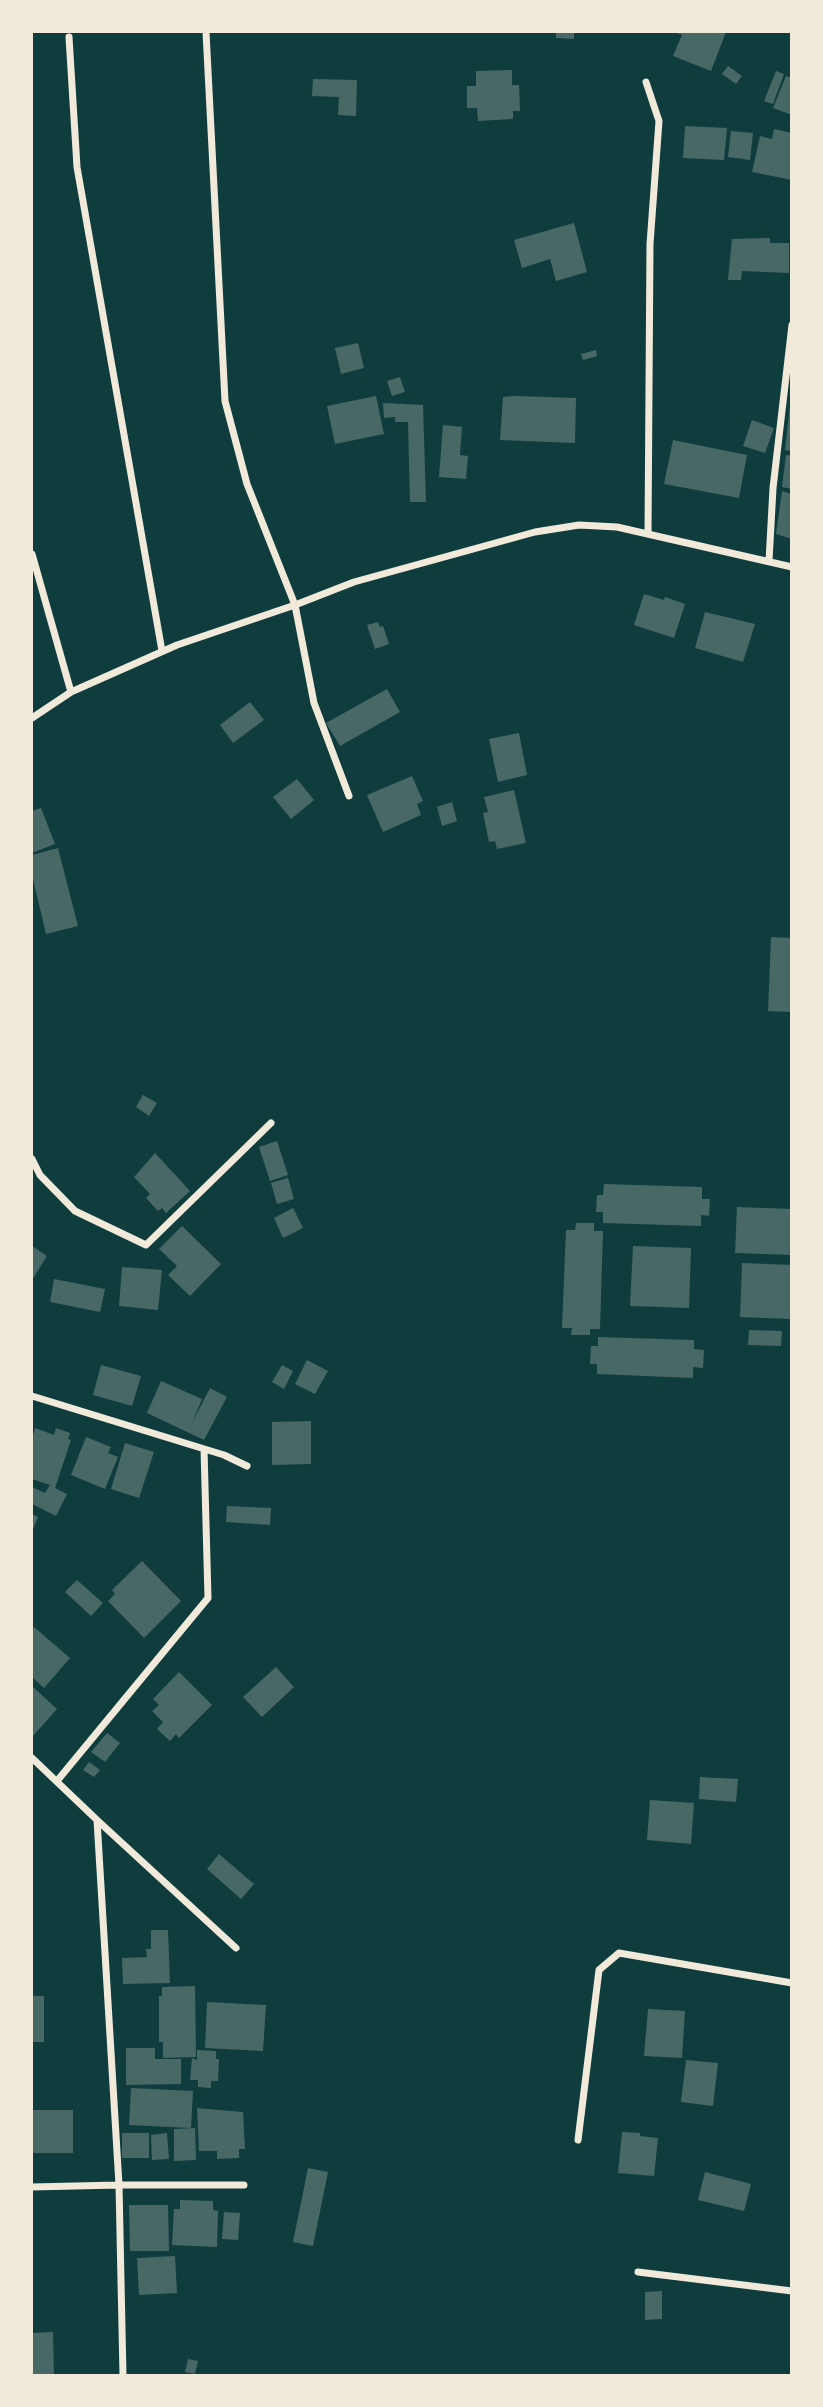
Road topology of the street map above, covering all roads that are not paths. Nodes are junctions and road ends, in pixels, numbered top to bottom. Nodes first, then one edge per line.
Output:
1 (206, 32) edge
2 (69, 37) dead end
3 (646, 82) dead end
4 (792, 325) edge
5 (648, 534) junction
6 (32, 554) edge
7 (769, 561) junction
8 (792, 567) edge
9 (295, 605) junction
10 (162, 651) junction
11 (71, 692) junction
12 (32, 718) edge
13 (349, 796) dead end
14 (271, 1123) dead end
15 (32, 1159) edge
16 (32, 1396) edge
17 (204, 1449) junction
18 (247, 1466) dead end
19 (32, 1758) edge
20 (57, 1781) junction
21 (97, 1820) junction
22 (236, 1948) dead end
23 (792, 1983) edge
24 (578, 2140) dead end
25 (120, 2185) junction
26 (244, 2185) dead end
27 (32, 2187) edge
28 (638, 2272) dead end
29 (792, 2291) edge
30 (123, 2375) edge

1 - 9 street
2 - 10 street
3 - 5 street
4 - 7 street
5 - 7 street
5 - 9 street
6 - 11 street
7 - 8 street
9 - 10 street
9 - 13 street
10 - 11 street
11 - 12 street
14 - 15 street
16 - 17 street
17 - 18 street
17 - 20 street
19 - 20 street
20 - 21 street
21 - 22 street
21 - 25 street
23 - 24 street
25 - 26 street
25 - 27 street
25 - 30 street
28 - 29 street

